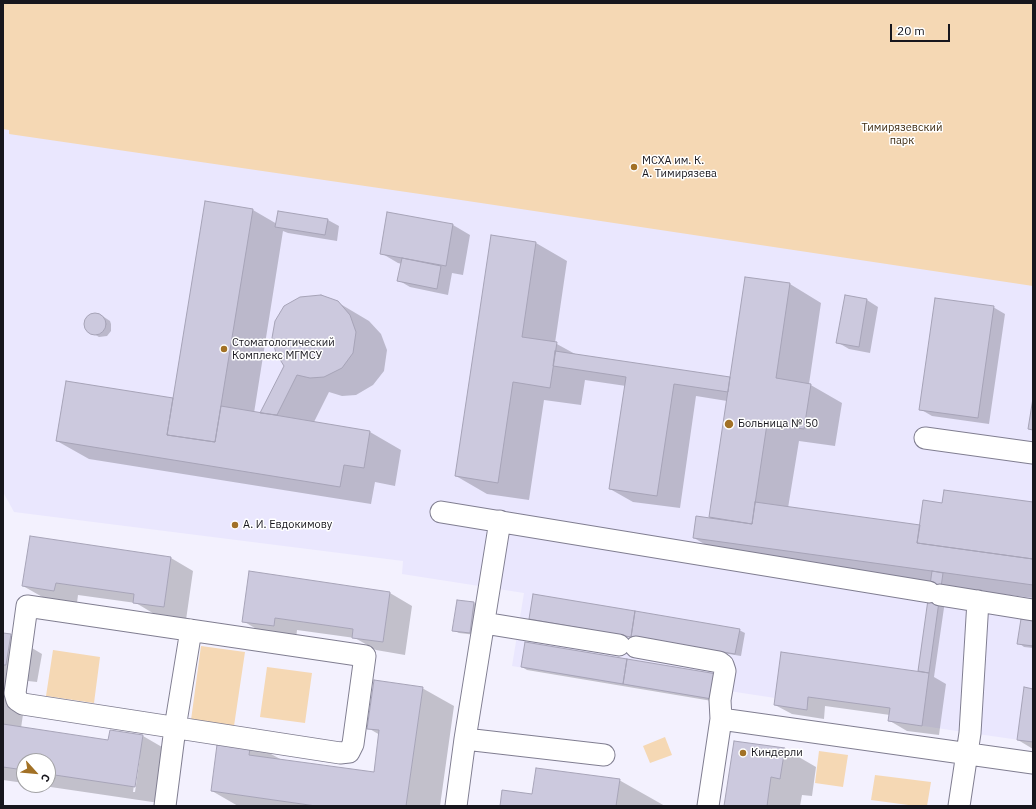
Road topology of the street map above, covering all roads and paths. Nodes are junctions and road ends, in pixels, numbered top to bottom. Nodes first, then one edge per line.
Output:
1 (925, 438) dead end
2 (1033, 453) edge
3 (441, 512) dead end
4 (500, 522) junction
5 (978, 601) junction
6 (1033, 610) edge
7 (484, 623) junction
8 (190, 630) junction
9 (721, 719) junction
10 (175, 728) junction
11 (466, 739) junction
12 (967, 754) junction
13 (604, 755) dead end
14 (1033, 763) edge
15 (165, 806) edge
16 (456, 806) edge
17 (708, 806) edge
18 (959, 806) edge

1 - 2 lane
3 - 4 lane
4 - 5 lane
4 - 7 lane
5 - 6 lane
5 - 12 lane
7 - 9 lane
7 - 11 lane
8 - 10 lane
8 - 10 lane
8 - 10 lane
9 - 12 lane
9 - 17 lane
10 - 15 lane
11 - 13 lane
11 - 16 lane
12 - 14 lane
12 - 18 lane

